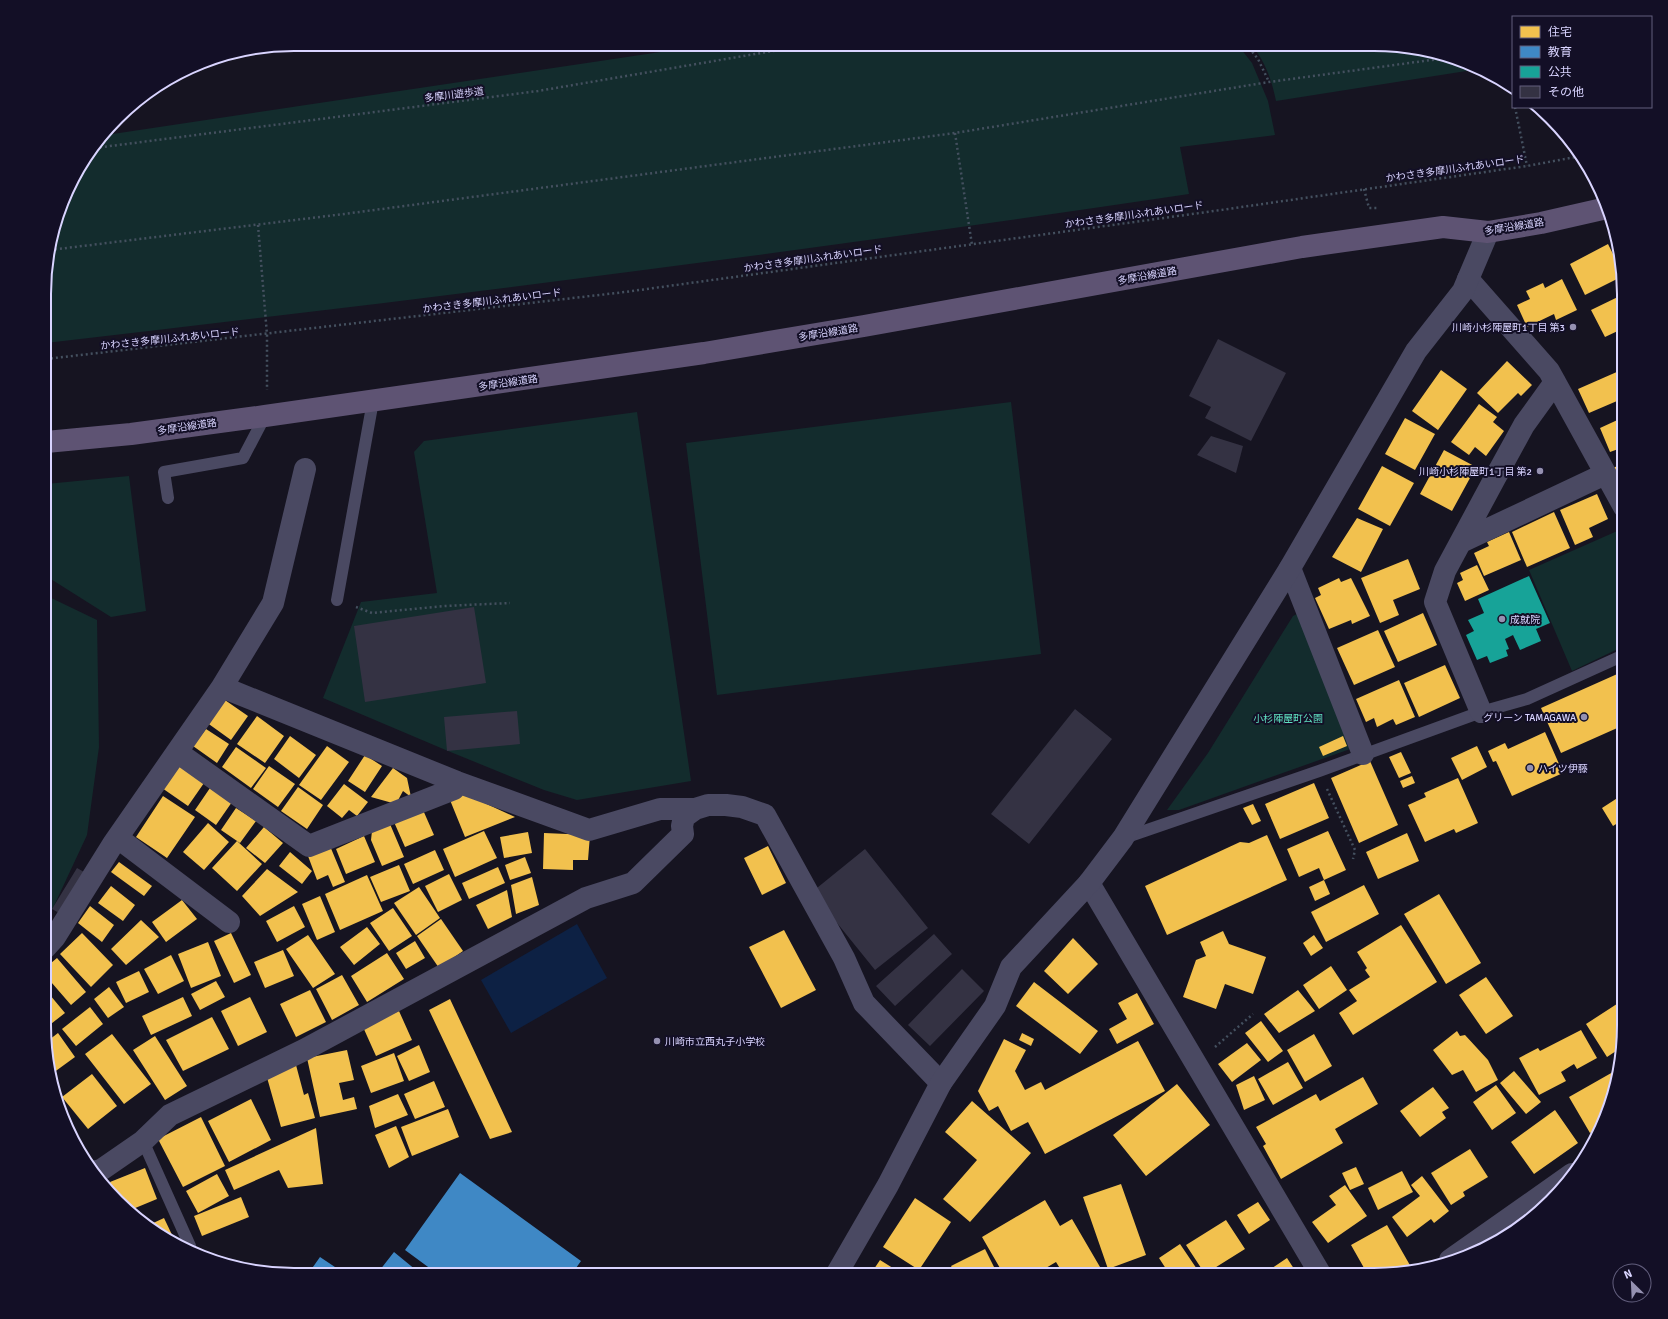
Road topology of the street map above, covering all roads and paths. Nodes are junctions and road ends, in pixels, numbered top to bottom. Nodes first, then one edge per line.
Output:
1 (773, 51) edge
2 (1252, 51) edge
3 (1437, 59) edge
4 (1268, 82) junction
5 (1515, 108) edge
6 (955, 133) junction
7 (100, 147) edge
8 (1575, 157) edge
9 (1527, 166) junction
10 (1364, 189) junction
11 (1384, 207) dead end
12 (1601, 209) edge
13 (258, 225) junction
14 (1488, 232) junction
15 (972, 245) junction
16 (56, 249) edge
17 (1468, 279) junction
18 (267, 335) junction
19 (51, 358) edge
20 (268, 378) dead end
21 (1555, 382) junction
22 (373, 401) junction
23 (266, 416) junction
24 (51, 442) edge
25 (305, 469) dead end
26 (1605, 474) junction
27 (1617, 495) edge
28 (168, 498) dead end
29 (1461, 542) junction
30 (1290, 568) junction
31 (337, 600) joint
32 (510, 603) dead end
33 (1617, 658) edge
34 (222, 687) junction
35 (1481, 712) junction
36 (177, 752) junction
37 (1363, 754) junction
38 (1319, 771) junction
39 (457, 782) junction
40 (695, 809) junction
41 (118, 838) junction
42 (1122, 838) junction
43 (1353, 859) dead end
44 (1089, 883) junction
45 (229, 922) dead end
46 (51, 941) edge
47 (1253, 1014) dead end
48 (1196, 1063) junction
49 (941, 1083) junction
50 (143, 1141) junction
51 (99, 1170) edge
52 (1558, 1184) edge
53 (189, 1244) edge
54 (1464, 1250) edge
55 (840, 1268) edge
56 (1317, 1268) edge

1 - 7 path, 多摩川遊歩道
2 - 4 path
3 - 4 path
4 - 6 path
5 - 9 path
6 - 13 path
6 - 15 path
8 - 9 path, かわさき多摩川ふれあいロード
9 - 10 path, かわさき多摩川ふれあいロード
10 - 11 path
10 - 15 path, かわさき多摩川ふれあいロード
12 - 14 main road, 多摩沿線道路
13 - 16 path
13 - 18 path
14 - 17 street
14 - 22 main road, 多摩沿線道路
15 - 18 path, かわさき多摩川ふれあいロード
17 - 21 street
17 - 30 street
18 - 19 path, かわさき多摩川ふれあいロード
18 - 20 path
21 - 26 street
21 - 29 street
22 - 23 main road, 多摩沿線道路
22 - 31 lane
23 - 24 main road, 多摩沿線道路
23 - 28 lane
25 - 34 street
26 - 27 street
26 - 29 street
29 - 35 street
30 - 37 street
30 - 42 street
31 - 32 path
33 - 35 lane
34 - 36 street
34 - 39 street
35 - 37 lane
36 - 39 street
36 - 41 street
37 - 38 lane
38 - 42 lane
38 - 43 path
39 - 40 street
40 - 49 street
40 - 50 street
41 - 45 street
41 - 46 street
42 - 44 street
44 - 48 street
44 - 49 street
47 - 48 path
48 - 56 street
49 - 55 street
50 - 51 street
50 - 53 lane
52 - 54 street

